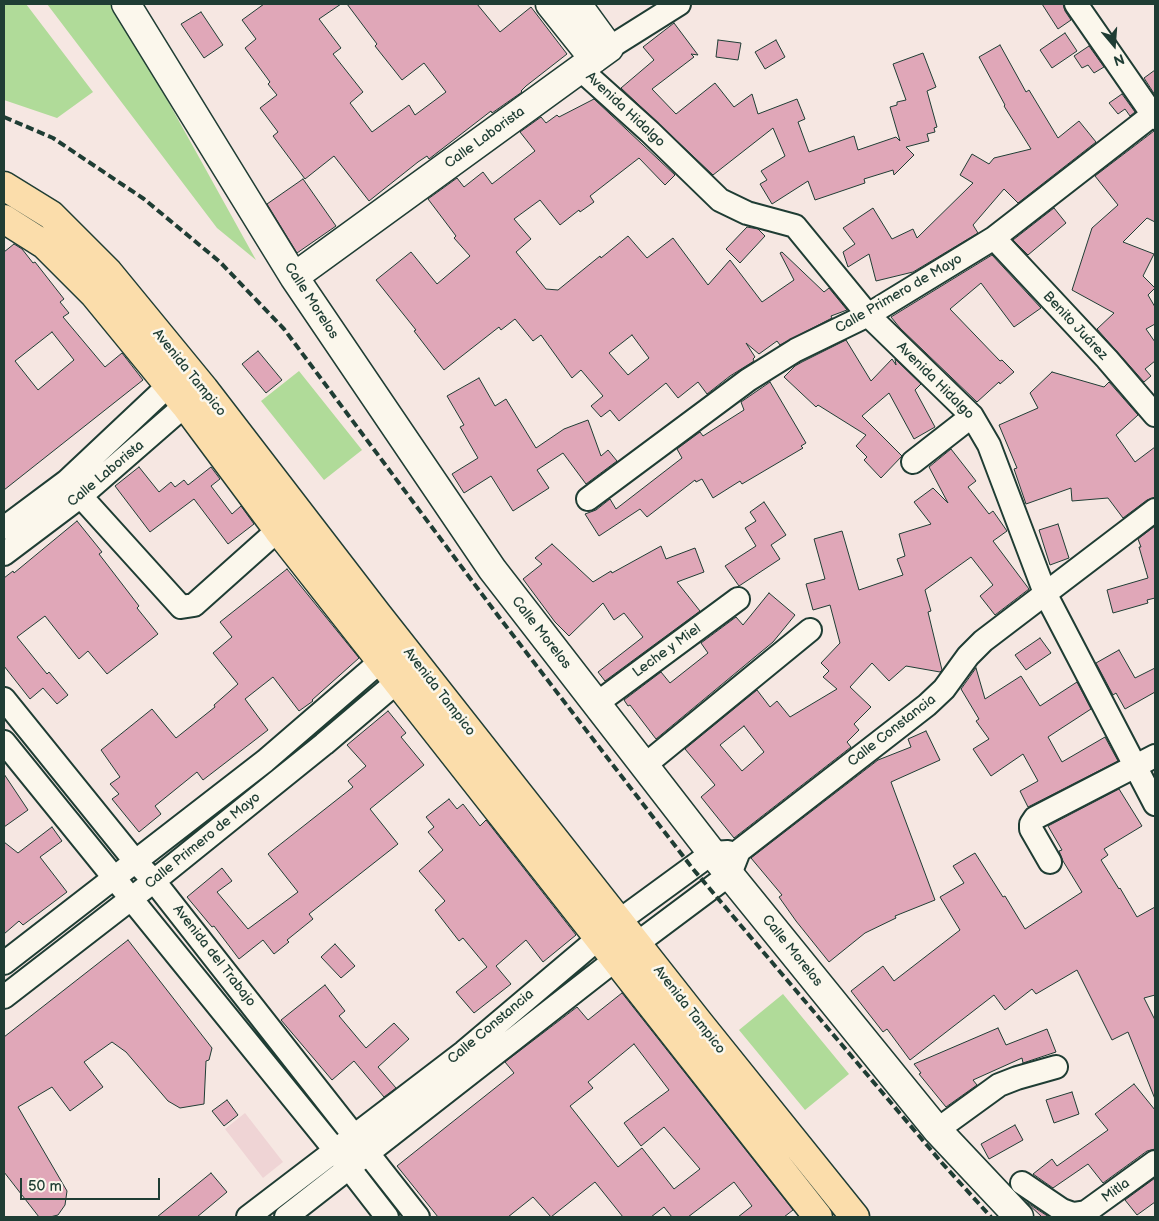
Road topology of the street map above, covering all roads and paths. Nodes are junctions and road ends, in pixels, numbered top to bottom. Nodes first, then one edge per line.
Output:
1 (128, 4) edge
2 (550, 4) edge
3 (577, 4) edge
4 (680, 4) edge
5 (1076, 4) edge
6 (595, 59) junction
7 (1155, 115) edge
8 (4, 186) edge
9 (4, 219) edge
10 (994, 238) junction
11 (294, 278) junction
12 (868, 315) junction
13 (185, 387) junction
14 (1155, 415) edge
15 (972, 416) junction
16 (913, 462) dead end
17 (74, 488) junction
18 (588, 499) dead end
19 (1155, 510) edge
20 (4, 528) edge
21 (278, 530) junction
22 (4, 554) edge
23 (1045, 593) junction
24 (738, 599) dead end
25 (810, 630) dead end
26 (390, 671) junction
27 (4, 699) edge
28 (596, 704) junction
29 (4, 742) edge
30 (265, 761) junction
31 (1146, 761) edge
32 (645, 765) junction
33 (280, 779) junction
34 (1155, 804) edge
35 (727, 860) junction
36 (136, 861) junction
37 (1050, 862) dead end
38 (113, 878) junction
39 (154, 881) junction
40 (131, 898) junction
41 (619, 921) junction
42 (598, 937) junction
43 (638, 944) junction
44 (615, 960) junction
45 (4, 963) edge
46 (4, 997) edge
47 (1056, 1067) dead end
48 (937, 1130) junction
49 (355, 1135) junction
50 (335, 1150) junction
51 (368, 1153) junction
52 (1155, 1162) edge
53 (349, 1168) junction
54 (1022, 1184) dead end
55 (815, 1216) edge
56 (248, 1217) edge
57 (286, 1217) edge
58 (387, 1217) edge
59 (418, 1217) edge
60 (855, 1217) edge
61 (1019, 1217) edge

1 - 11 street, Calle Morelos
2 - 6 street
3 - 6 street
4 - 6 street, Calle Laborista
5 - 7 street
6 - 11 street, Calle Laborista
6 - 12 street, Avenida Hidalgo
7 - 10 street, Calle Primero de Mayo
8 - 13 main road, Avenida Tampico
9 - 13 main road, Avenida Tampico
10 - 12 street, Calle Primero de Mayo
10 - 14 street, Benito Juárez
11 - 28 street, Calle Morelos
12 - 15 street, Avenida Hidalgo
12 - 18 street, Calle Primero de Mayo
13 - 17 street, Calle Laborista
13 - 21 main road, Avenida Tampico
13 - 41 main road, Avenida Tampico
15 - 16 street
15 - 23 street, Avenida Hidalgo
17 - 20 street, Calle Laborista
17 - 21 street
17 - 22 street, Calle Laborista
19 - 23 street, Calle Constancia
21 - 26 main road, Avenida Tampico
23 - 31 street, Avenida Hidalgo
23 - 35 street, Calle Constancia
24 - 28 street, Leche y Miel
25 - 32 street
26 - 30 street, Calle Primero de Mayo
26 - 33 street, Calle Primero de Mayo
26 - 42 main road, Avenida Tampico
27 - 36 street, Avenida del Trabajo
28 - 32 street, Calle Morelos
29 - 38 street, Avenida del Trabajo
30 - 33 street
30 - 36 street, Calle Primero de Mayo
31 - 34 street, Avenida Hidalgo
31 - 37 street
32 - 35 street, Calle Morelos
33 - 39 street, Calle Primero de Mayo
35 - 41 street, Calle Constancia
35 - 43 street, Calle Constancia
35 - 48 street, Calle Morelos
36 - 38 street, Calle Primero de Mayo
36 - 39 street, Avenida del Trabajo
38 - 40 street, Avenida del Trabajo
38 - 45 street, Calle Primero de Mayo
39 - 40 street, Calle Primero de Mayo
39 - 49 street, Avenida del Trabajo
40 - 46 street, Calle Primero de Mayo
40 - 50 street, Avenida del Trabajo
41 - 42 street, Calle Constancia
41 - 43 main road, Avenida Tampico
42 - 44 main road, Avenida Tampico
42 - 49 street, Calle Constancia
43 - 44 street, Calle Constancia
43 - 60 main road, Avenida Tampico
44 - 51 street, Calle Constancia
44 - 55 main road, Avenida Tampico
47 - 48 street
48 - 61 street, Calle Morelos
49 - 50 street, Calle Constancia
49 - 51 street, Avenida del Trabajo
50 - 53 street, Avenida del Trabajo
50 - 56 street, Calle Constancia
51 - 53 street, Calle Constancia
51 - 59 street, Avenida del Trabajo
52 - 54 street, Mitla
53 - 57 street, Calle Constancia
53 - 58 street, Avenida del Trabajo

